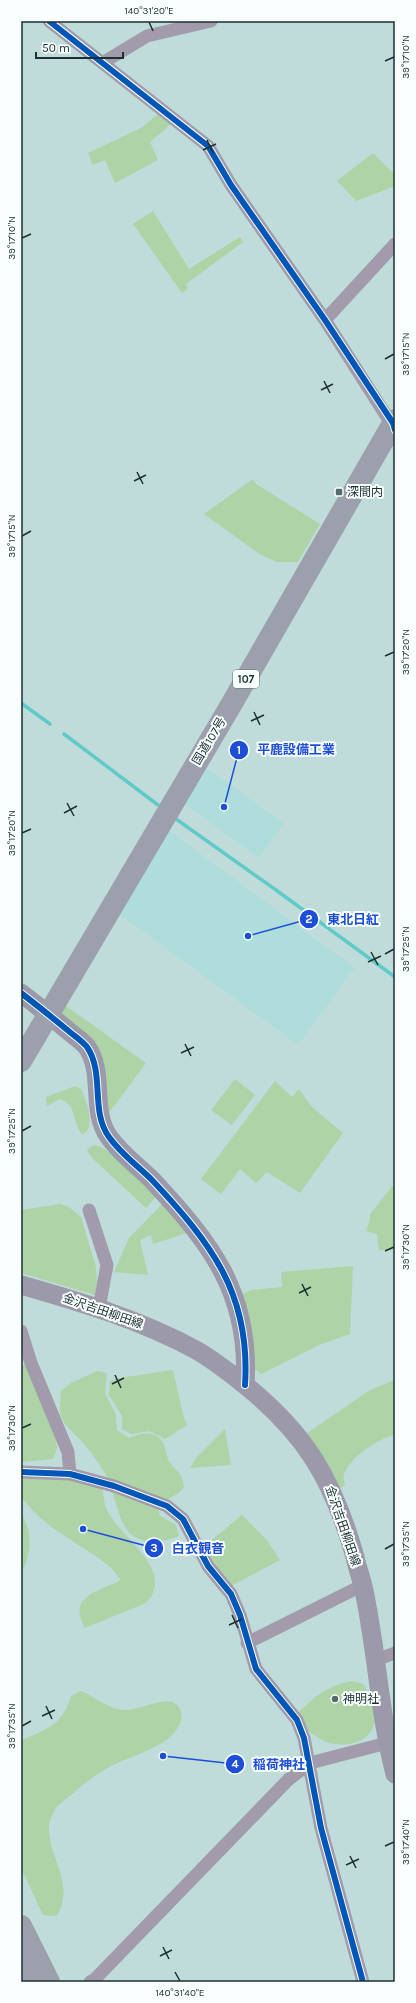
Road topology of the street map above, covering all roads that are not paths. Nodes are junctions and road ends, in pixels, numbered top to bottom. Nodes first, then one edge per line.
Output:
1 (50, 21) edge
2 (211, 21) edge
3 (104, 62) junction
4 (395, 244) edge
5 (325, 320) junction
6 (394, 424) edge
7 (21, 993) edge
8 (48, 1013) junction
9 (21, 1061) edge
10 (90, 1210) dead end
11 (21, 1285) edge
12 (99, 1308) junction
13 (21, 1331) edge
14 (245, 1385) junction
15 (21, 1472) edge
16 (70, 1474) junction
17 (363, 1585) junction
18 (247, 1643) junction
19 (395, 1653) edge
20 (376, 1660) junction
21 (387, 1743) junction
22 (310, 1762) junction
23 (395, 1774) edge
24 (21, 1926) edge
25 (21, 1965) edge
26 (93, 1981) edge
27 (29, 1982) edge
28 (49, 1982) edge
29 (363, 1982) edge

1 - 3 street
2 - 3 street
3 - 5 street
4 - 5 street
5 - 6 street
6 - 8 highway, 国道107号 / 107
7 - 8 main road
8 - 9 highway, 国道107号 / 107
8 - 14 main road
10 - 12 street
11 - 12 main road, 金沢吉田柳田線
12 - 14 main road, 金沢吉田柳田線
13 - 16 street
14 - 17 main road, 金沢吉田柳田線
15 - 16 street
16 - 18 street
17 - 18 street
17 - 20 main road, 金沢吉田柳田線
18 - 22 street
19 - 20 street
20 - 21 main road, 金沢吉田柳田線
21 - 22 street
21 - 23 main road, 金沢吉田柳田線
22 - 26 street
22 - 29 street
24 - 28 highway
25 - 27 highway

